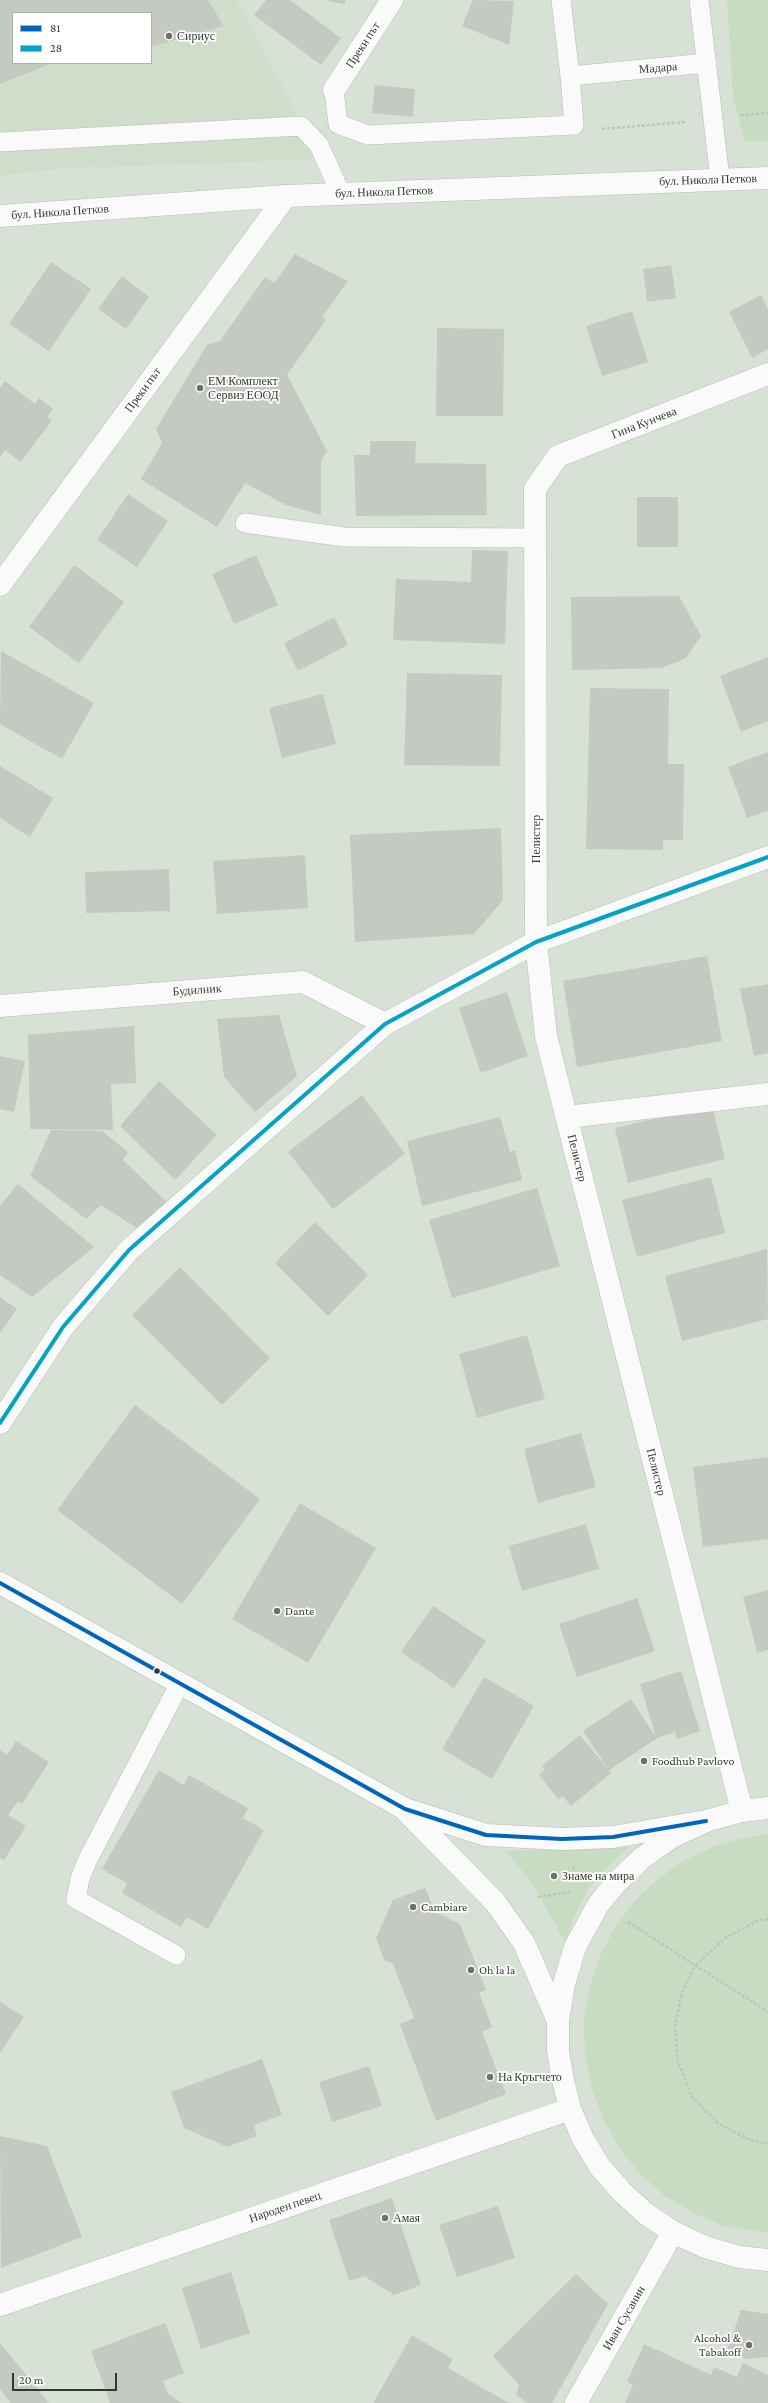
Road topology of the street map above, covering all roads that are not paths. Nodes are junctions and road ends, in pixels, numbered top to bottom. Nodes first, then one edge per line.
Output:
1 (392, 0) edge
2 (561, 0) edge
3 (699, 0) edge
4 (707, 63) junction
5 (570, 76) junction
6 (334, 90) joint
7 (0, 142) edge
8 (768, 178) edge
9 (720, 179) junction
10 (341, 194) junction
11 (286, 196) junction
12 (0, 216) edge
13 (768, 374) edge
14 (535, 489) joint
15 (245, 523) dead end
16 (535, 538) junction
17 (0, 585) edge
18 (768, 857) edge
19 (536, 942) junction
20 (0, 1006) edge
21 (385, 1024) junction
22 (768, 1094) edge
23 (567, 1118) junction
24 (0, 1423) edge
25 (0, 1583) edge
26 (179, 1685) junction
27 (768, 1808) edge
28 (405, 1809) junction
29 (742, 1811) junction
30 (706, 1821) junction
31 (176, 1955) dead end
32 (558, 2021) junction
33 (570, 2109) junction
34 (673, 2232) junction
35 (768, 2260) edge
36 (0, 2305) edge
37 (576, 2403) edge

1 - 6 main road, Преки път
2 - 5 lane
3 - 4 lane
4 - 5 lane, Мадара
4 - 9 lane
5 - 6 lane
7 - 10 lane
8 - 9 main road, бул. Никола Петков
9 - 10 main road, бул. Никола Петков
10 - 11 main road, бул. Никола Петков
11 - 12 main road, бул. Никола Петков
11 - 17 main road, Преки път
13 - 14 main road, Гина Кунчева
14 - 16 main road, Пелистер
15 - 16 lane
16 - 19 main road, Пелистер
18 - 19 main road
19 - 21 main road
19 - 23 main road, Пелистер
20 - 21 main road, Будилник
21 - 24 main road
22 - 23 main road
23 - 29 main road, Пелистер
25 - 26 main road
26 - 28 main road
26 - 31 lane
27 - 29 main road
28 - 30 main road
28 - 32 main road
29 - 30 main road
30 - 32 main road
32 - 33 main road
33 - 34 main road
33 - 36 main road, Народен певец
34 - 35 main road
34 - 37 main road, Иван Сусанин

